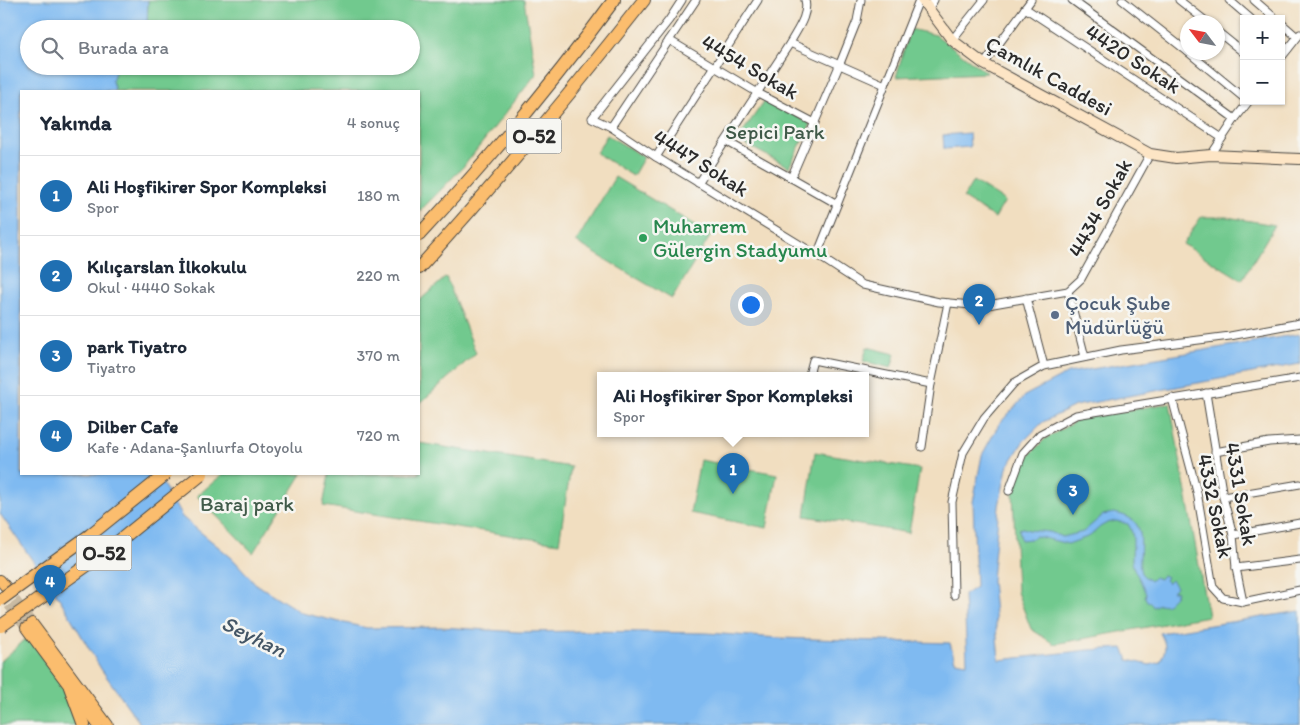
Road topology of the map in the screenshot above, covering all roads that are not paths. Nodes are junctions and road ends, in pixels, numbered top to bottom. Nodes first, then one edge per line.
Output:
1 (614, 0) edge
2 (644, 0) edge
3 (682, 0) edge
4 (696, 0) edge
5 (758, 0) edge
6 (805, 0) edge
7 (861, 0) edge
8 (934, 0) edge
9 (984, 0) edge
10 (1031, 0) edge
11 (1072, 0) edge
12 (1122, 0) edge
13 (1180, 0) edge
14 (1229, 0) edge
15 (1254, 0) edge
16 (923, 3) edge
17 (1025, 8) junction
18 (1198, 15) edge
19 (1246, 15) edge
20 (1271, 15) edge
21 (1285, 27) edge
22 (1298, 35) edge
23 (1225, 38) edge
24 (669, 40) junction
25 (952, 40) junction
26 (790, 43) junction
27 (1180, 46) edge
28 (1285, 47) edge
29 (1288, 49) junction
30 (1240, 51) edge
31 (1285, 53) edge
32 (1198, 60) edge
33 (984, 64) junction
34 (714, 66) junction
35 (839, 66) junction
36 (885, 85) junction
37 (758, 93) junction
38 (1240, 95) edge
39 (1246, 105) edge
40 (1235, 119) junction
41 (815, 123) junction
42 (610, 127) junction
43 (1222, 138) junction
44 (726, 141) junction
45 (1150, 154) junction
46 (1211, 155) junction
47 (656, 157) junction
48 (1300, 159) edge
49 (791, 178) junction
50 (698, 183) junction
51 (837, 204) junction
52 (420, 234) edge
53 (817, 255) junction
54 (420, 267) edge
55 (1068, 291) junction
56 (1026, 298) junction
57 (948, 302) junction
58 (1300, 323) edge
59 (1085, 357) junction
60 (1044, 366) junction
61 (810, 372) edge
62 (1300, 378) edge
63 (931, 384) junction
64 (1206, 393) junction
65 (1172, 398) junction
66 (1300, 440) edge
67 (922, 447) dead end
68 (1215, 452) junction
69 (165, 475) edge
70 (201, 475) edge
71 (1300, 484) edge
72 (1009, 491) dead end
73 (1223, 497) junction
74 (1300, 523) edge
75 (1233, 534) junction
76 (1300, 560) edge
77 (1236, 568) junction
78 (1300, 590) edge
79 (954, 595) dead end
80 (0, 600) edge
81 (1243, 602) junction
82 (0, 627) edge
83 (70, 687) junction
84 (84, 725) edge
85 (98, 725) edge
86 (108, 725) edge

1 - 52 highway, O-52
2 - 54 highway, O-52
3 - 42 street, 4447 Sokak
4 - 24 street
5 - 34 street
6 - 26 street
7 - 35 street
8 - 16 street
9 - 25 street
10 - 17 street
11 - 40 street
12 - 27 street
13 - 18 street
14 - 19 street
15 - 20 street
16 - 25 main road, Çamlık Caddesi
16 - 36 street
17 - 33 street
17 - 43 street, 4420 Sokak
21 - 22 street
22 - 29 street
23 - 30 street
24 - 34 street, 4454 Sokak
24 - 42 street
25 - 33 main road, Çamlık Caddesi
26 - 35 street
26 - 37 street
28 - 29 street
29 - 31 street
32 - 38 street
33 - 45 main road, Çamlık Caddesi
34 - 37 street, 4454 Sokak
34 - 47 street
35 - 36 street
35 - 41 street
36 - 51 street
37 - 41 street, 4454 Sokak
37 - 44 street
39 - 40 street
40 - 43 street
41 - 49 street
42 - 47 street, 4447 Sokak
43 - 46 street
44 - 49 street
44 - 50 street
45 - 46 main road, Çamlık Caddesi
45 - 55 street, 4434 Sokak
46 - 48 main road, Çamlık Caddesi
47 - 50 street, 4447 Sokak
49 - 51 street
50 - 53 street, 4447 Sokak
51 - 53 street
53 - 57 street, 4447 Sokak
55 - 56 street, 4447 Sokak
55 - 59 street
56 - 57 street, 4447 Sokak
56 - 60 street
57 - 63 street
58 - 59 street
59 - 60 street
60 - 79 street
61 - 63 street
62 - 64 street
63 - 67 street
64 - 65 street
64 - 68 street, 4331 Sokak
65 - 72 street
65 - 81 street, 4332 Sokak
66 - 68 street
68 - 73 street, 4331 Sokak
69 - 80 highway, O-52, bridge
70 - 82 highway, O-52, bridge
71 - 73 street
73 - 75 street, 4331 Sokak
74 - 75 street
75 - 77 street, 4331 Sokak
76 - 77 street
77 - 81 street, 4331 Sokak
78 - 81 street
83 - 84 highway
83 - 85 main road
83 - 86 main road

